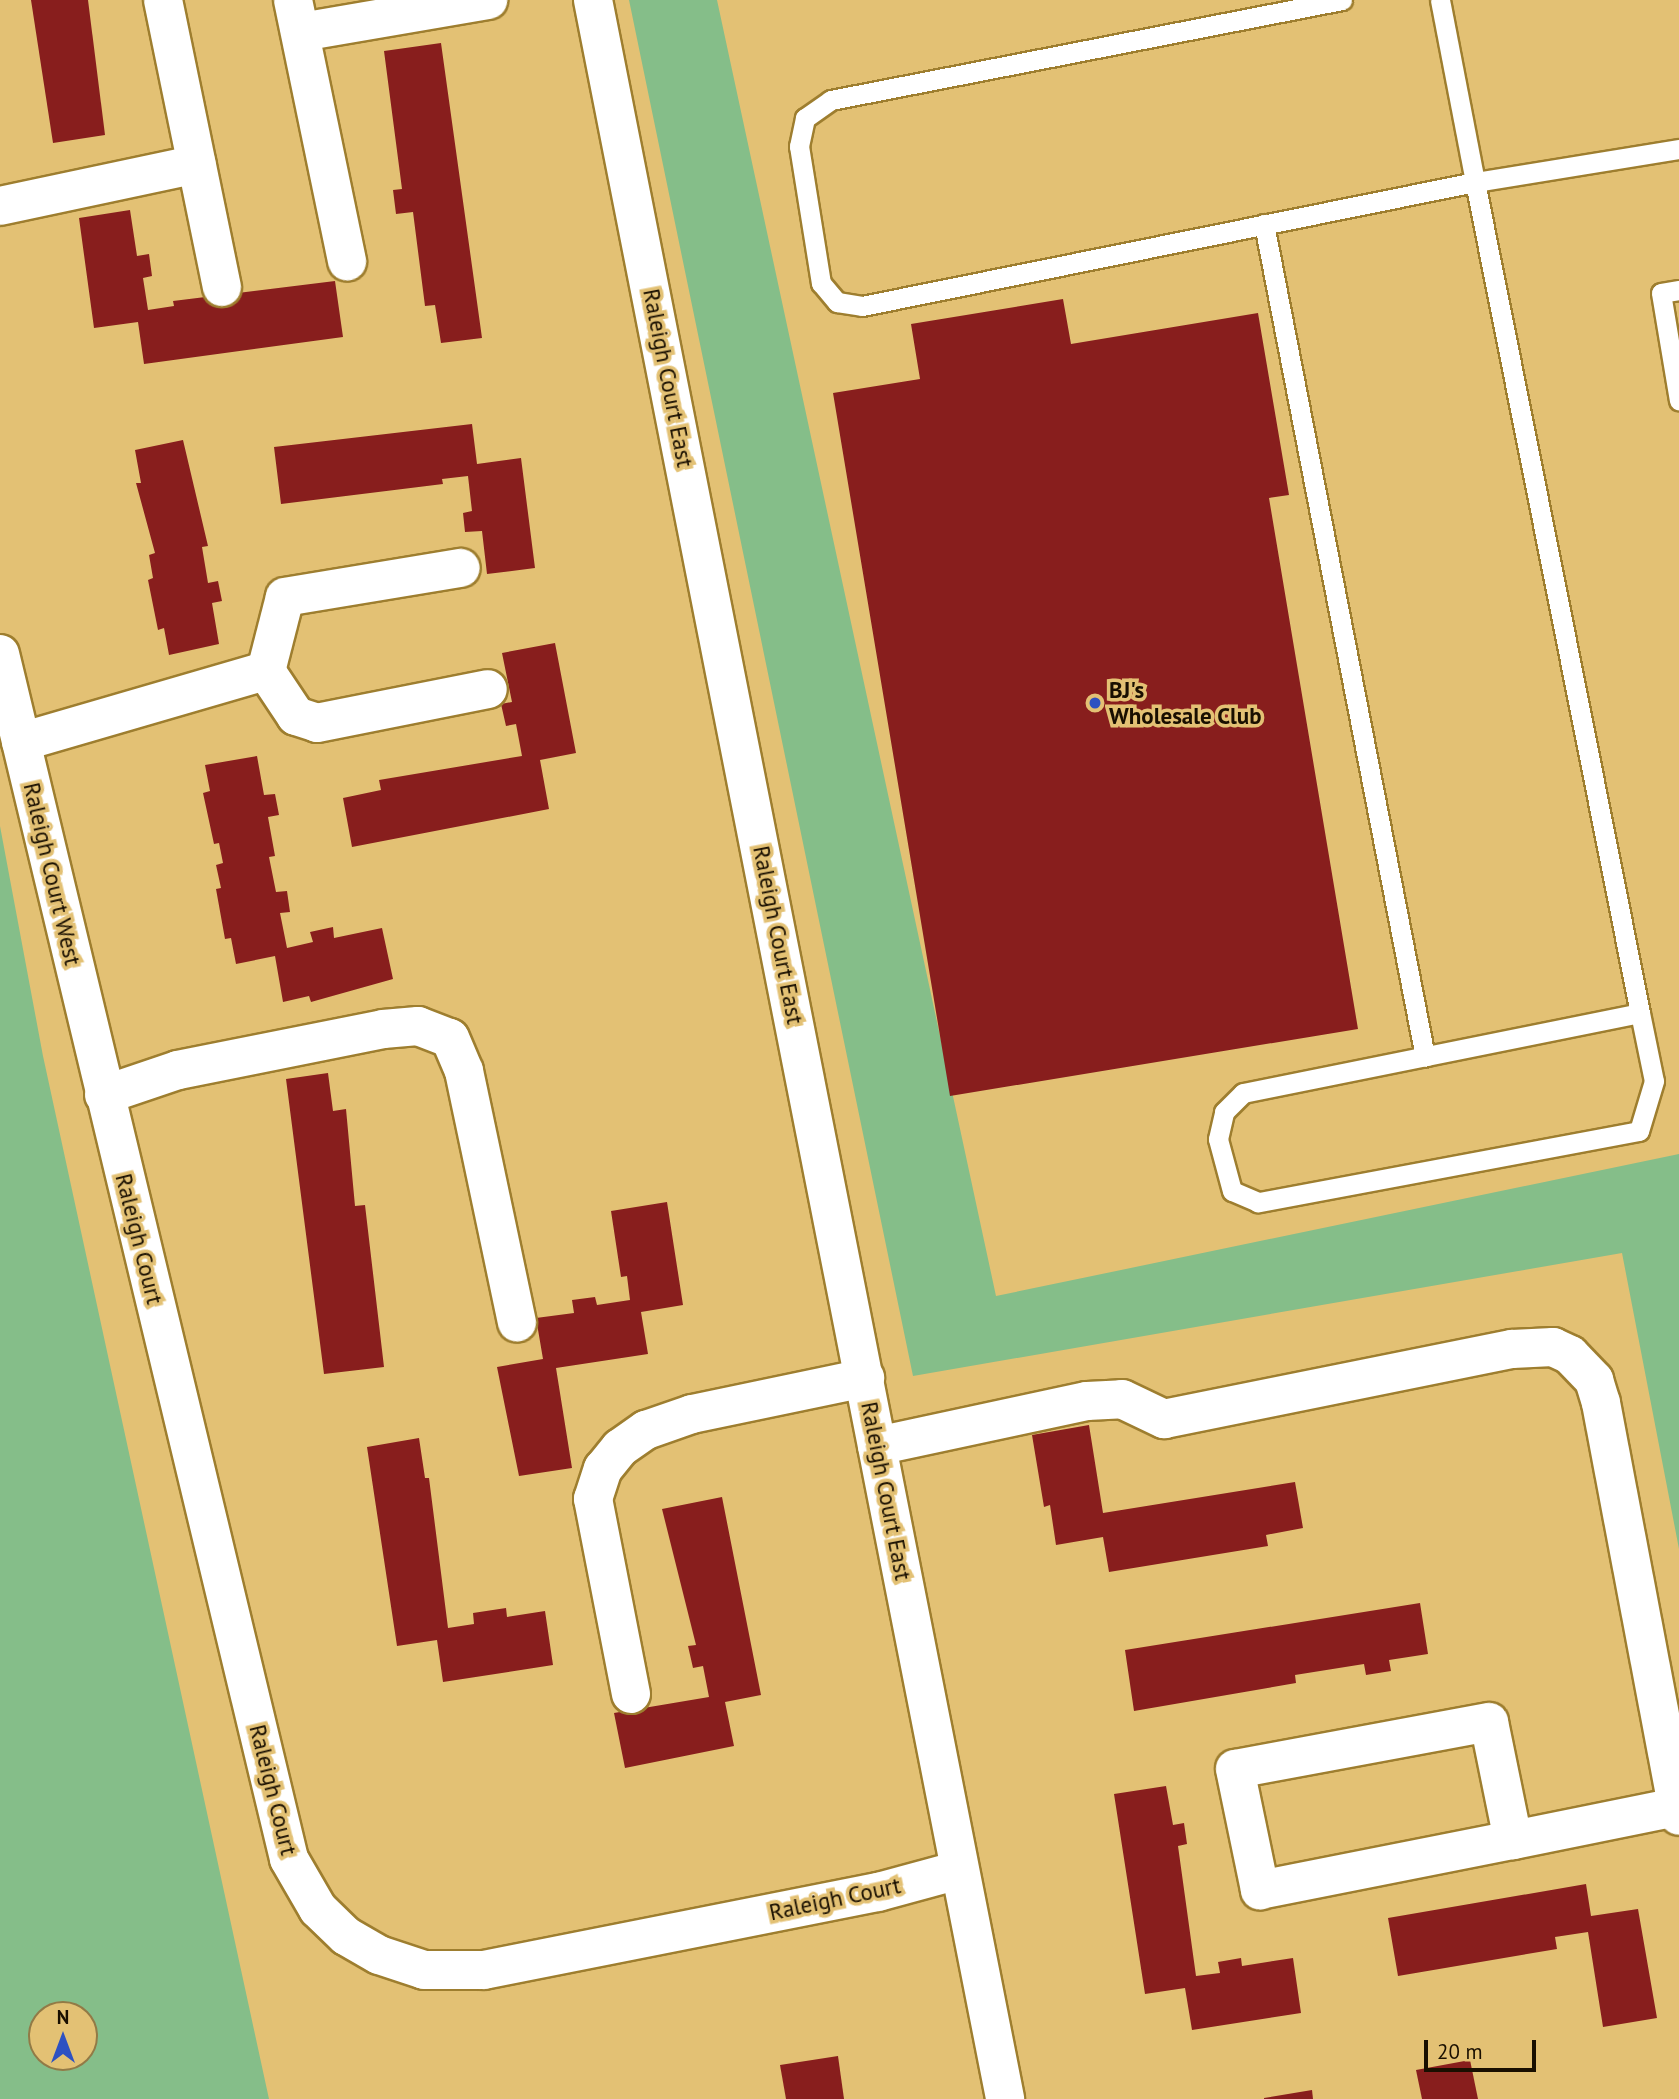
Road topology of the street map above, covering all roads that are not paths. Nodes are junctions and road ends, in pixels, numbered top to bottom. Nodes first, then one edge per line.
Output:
1 (163, 0) edge
2 (488, 0) edge
3 (593, 0) edge
4 (1342, 0) edge
5 (1440, 0) edge
6 (297, 16) edge
7 (1679, 149) edge
8 (197, 164) junction
9 (1475, 182) junction
10 (0, 206) edge
11 (1264, 224) junction
12 (346, 261) dead end
13 (222, 287) dead end
14 (1679, 290) edge
15 (1679, 400) edge
16 (461, 568) dead end
17 (0, 654) edge
18 (266, 671) junction
19 (488, 689) dead end
20 (21, 742) junction
21 (1640, 1013) junction
22 (1425, 1057) junction
23 (104, 1094) junction
24 (517, 1322) dead end
25 (865, 1378) junction
26 (877, 1446) junction
27 (631, 1694) dead end
28 (1678, 1812) edge
29 (1513, 1840) junction
30 (960, 1870) junction
31 (1005, 2099) edge

1 - 8 street
2 - 6 street
3 - 25 street, Raleigh Court East
4 - 11 lane
5 - 9 lane
6 - 12 street
7 - 9 lane
8 - 10 street
8 - 13 street
9 - 11 lane
9 - 21 lane
11 - 22 lane
14 - 15 lane
16 - 18 street
17 - 20 street, Raleigh Court West
18 - 19 street
18 - 20 street
20 - 23 street, Raleigh Court West
21 - 22 lane
21 - 22 lane
23 - 24 street
23 - 30 street, Raleigh Court
25 - 26 street, Raleigh Court East
25 - 27 street
26 - 28 street
26 - 30 street, Raleigh Court East
28 - 29 street
29 - 29 street
30 - 31 street, Raleigh Court East

